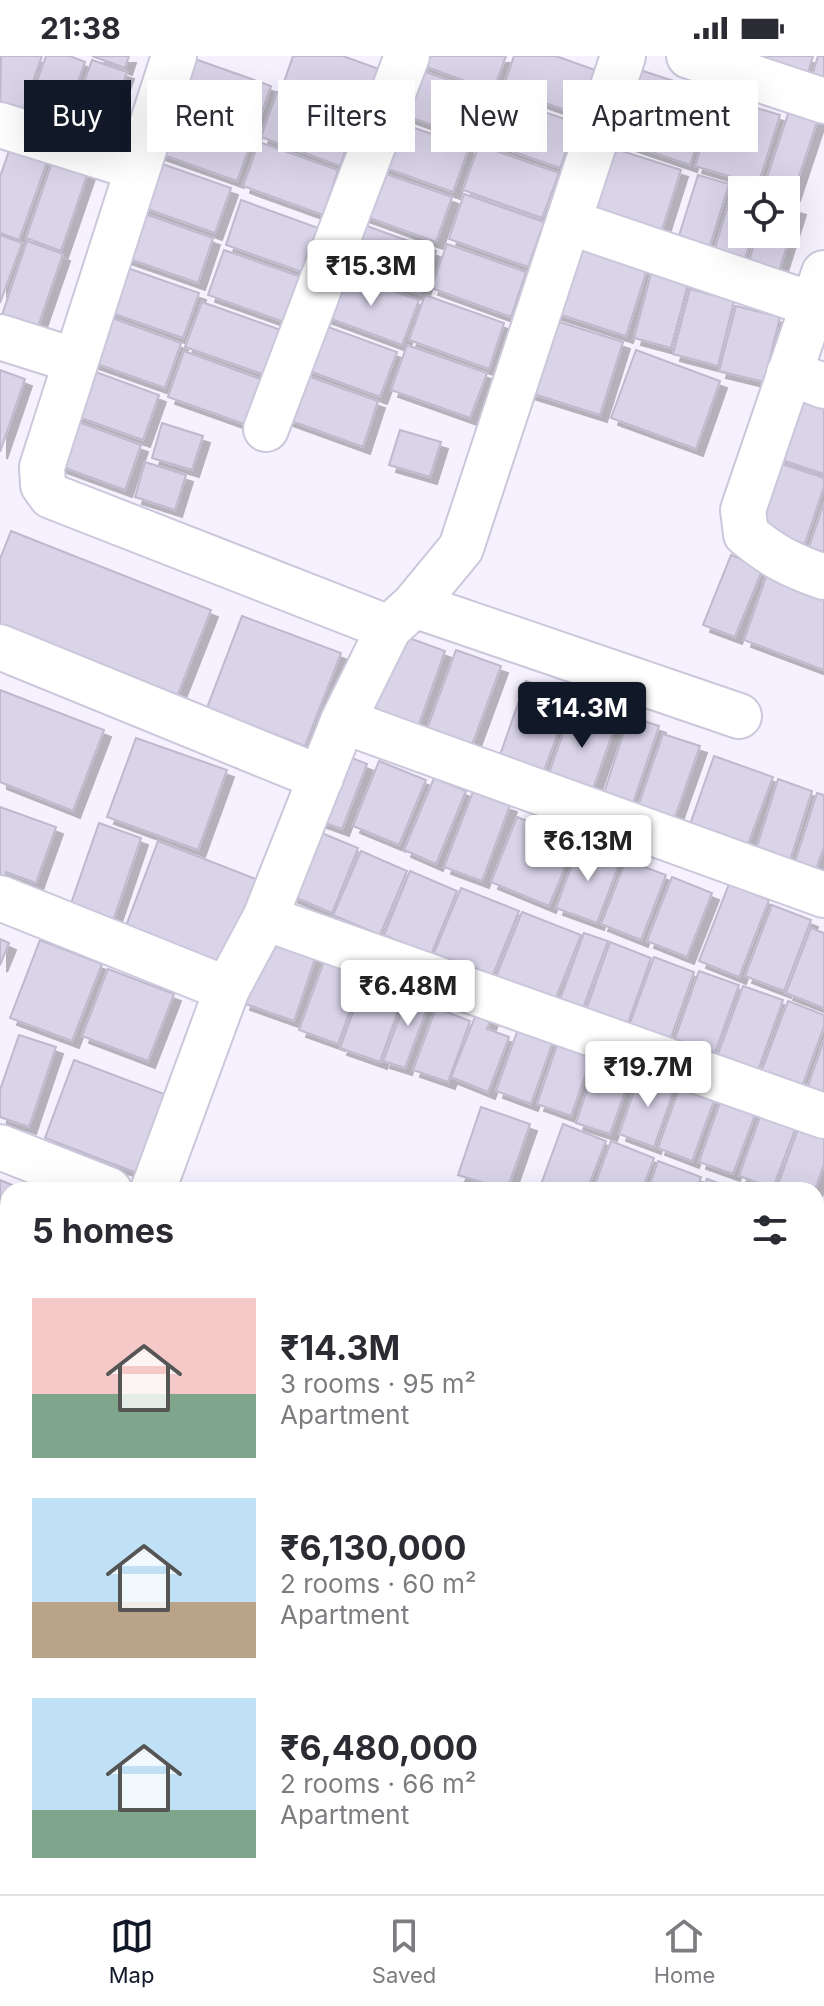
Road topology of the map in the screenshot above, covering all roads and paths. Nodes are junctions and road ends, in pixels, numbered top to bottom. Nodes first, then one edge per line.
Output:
1 (174, 56) edge
2 (407, 56) edge
3 (623, 56) edge
4 (689, 56) edge
5 (824, 101) edge
6 (0, 125) edge
7 (138, 168) junction
8 (569, 222) junction
9 (819, 289) edge
10 (0, 337) edge
11 (76, 361) junction
12 (807, 380) edge
13 (266, 429) dead end
14 (824, 577) edge
15 (401, 616) junction
16 (0, 647) edge
17 (739, 716) dead end
18 (343, 721) junction
19 (321, 778) junction
20 (824, 895) edge
21 (0, 898) edge
22 (265, 918) junction
23 (227, 989) junction
24 (824, 1116) edge
25 (0, 1147) edge
26 (89, 1182) edge
27 (156, 1182) edge

1 - 7 street
2 - 13 street
3 - 8 street
4 - 5 street
6 - 7 street
7 - 11 street
8 - 9 street
8 - 15 street
9 - 12 street
10 - 11 street
11 - 15 street
12 - 14 street
15 - 17 street
15 - 18 street
16 - 19 street
18 - 19 street
18 - 20 street
19 - 22 street
21 - 23 street
22 - 23 street
22 - 24 street
23 - 27 street
25 - 26 street

